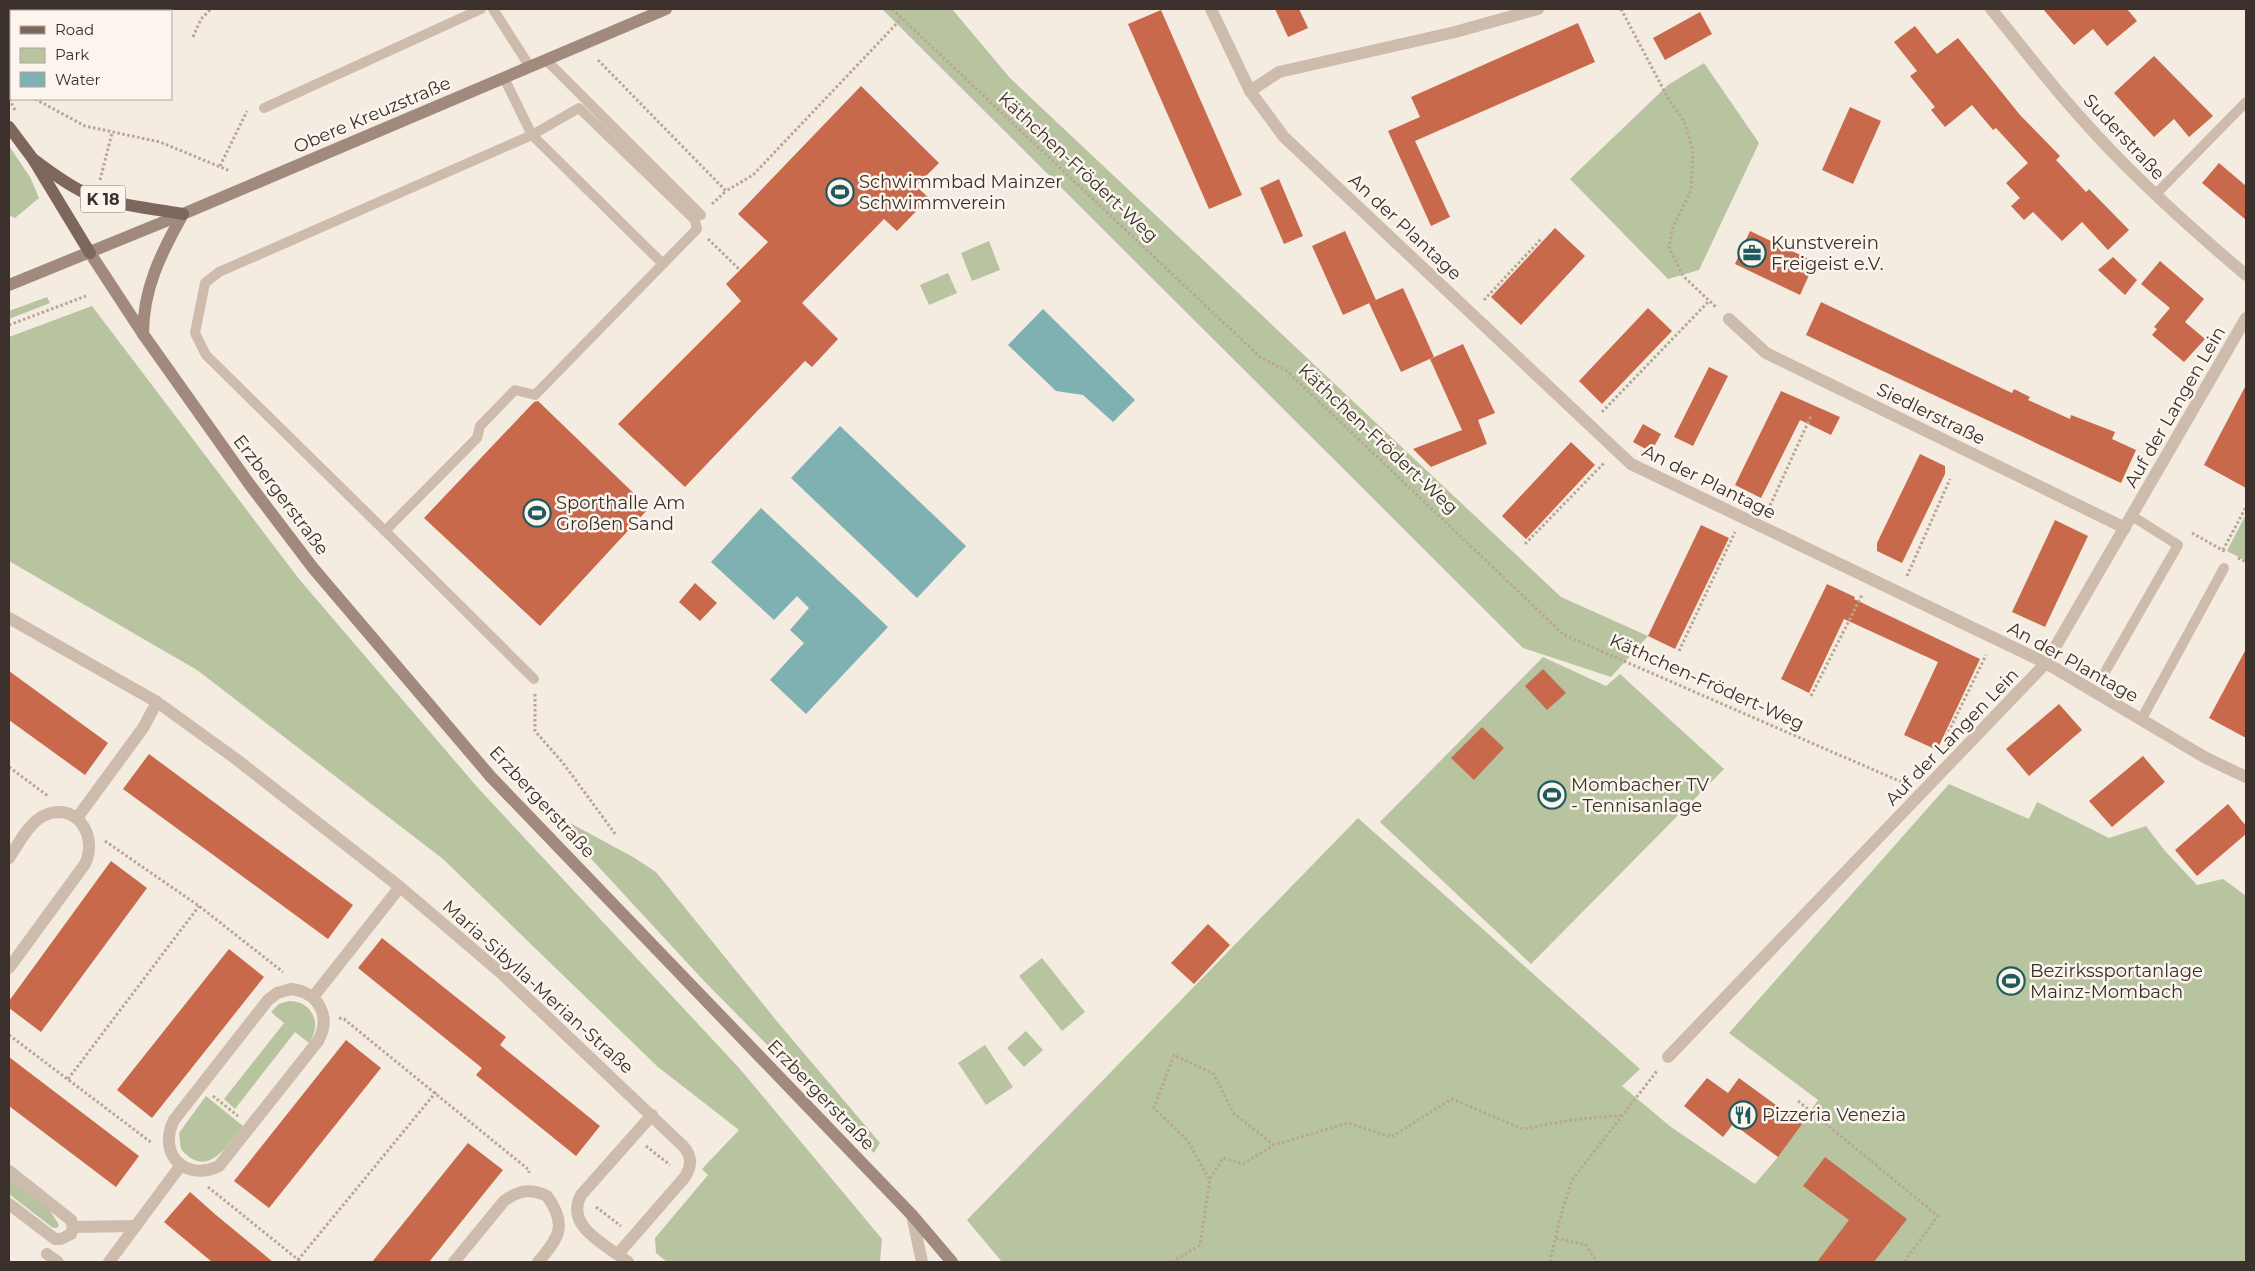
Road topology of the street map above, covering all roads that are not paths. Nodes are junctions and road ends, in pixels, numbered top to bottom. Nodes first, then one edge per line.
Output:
1 (482, 9) edge
2 (493, 9) edge
3 (666, 9) edge
4 (1211, 9) edge
5 (1538, 9) edge
6 (1991, 9) edge
7 (546, 60) junction
8 (530, 67) junction
9 (504, 78) junction
10 (1250, 92) junction
11 (2246, 102) edge
12 (264, 108) dead end
13 (9, 127) edge
14 (532, 135) junction
15 (33, 159) junction
16 (2155, 195) junction
17 (183, 214) junction
18 (701, 215) dead end
19 (90, 253) junction
20 (663, 264) junction
21 (2246, 275) edge
22 (9, 285) edge
23 (2246, 318) edge
24 (1729, 319) road end
25 (143, 334) junction
26 (2132, 516) junction
27 (2125, 528) junction
28 (385, 531) junction
29 (2224, 568) dead end
30 (9, 618) edge
31 (2046, 663) junction
32 (2105, 672) dead end
33 (534, 679) road end
34 (157, 702) junction
35 (2141, 720) junction
36 (2246, 777) edge
37 (77, 818) junction
38 (9, 858) edge
39 (400, 887) junction
40 (9, 968) edge
41 (313, 997) junction
42 (1668, 1057) road end
43 (652, 1115) junction
44 (180, 1165) junction
45 (9, 1171) edge
46 (9, 1204) edge
47 (576, 1213) junction
48 (558, 1214) junction
49 (912, 1215) junction
50 (136, 1226) junction
51 (73, 1227) junction
52 (47, 1254) dead end
53 (623, 1258) edge
54 (58, 1262) edge
55 (109, 1262) edge
56 (454, 1262) edge
57 (538, 1262) edge
58 (922, 1262) edge
59 (952, 1262) edge

1 - 12 lane
2 - 8 lane
3 - 7 main road, Obere Kreuzstraße
4 - 10 street, An der Plantage
5 - 10 street
6 - 16 street, Suderstraße
7 - 8 main road, Obere Kreuzstraße
7 - 18 lane
8 - 9 main road, Obere Kreuzstraße
9 - 14 lane
9 - 17 main road, Obere Kreuzstraße
10 - 31 street, An der Plantage
11 - 16 lane
13 - 15 main road, Erzbergerstraße / K 18
14 - 20 lane
14 - 20 lane
14 - 28 lane
15 - 17 main road, K 18
15 - 19 main road, Erzbergerstraße / K 18
16 - 21 street, Suderstraße
17 - 19 main road, Obere Kreuzstraße
17 - 25 main road
19 - 22 main road, Obere Kreuzstraße
19 - 25 main road, Erzbergerstraße / K 18
20 - 28 lane
23 - 26 street, Auf der Langen Lein
24 - 27 street, Siedlerstraße
25 - 49 main road, Erzbergerstraße / K 18
26 - 27 street, Auf der Langen Lein
26 - 32 lane
27 - 31 street, Auf der Langen Lein
28 - 33 lane
29 - 35 lane
30 - 34 street, Maria-Sibylla-Merian-Straße
31 - 35 street, An der Plantage
31 - 42 street, Auf der Langen Lein
34 - 37 street
34 - 39 street, Maria-Sibylla-Merian-Straße
35 - 36 street, An der Plantage
37 - 38 street
37 - 40 street
39 - 41 street
39 - 43 street, Maria-Sibylla-Merian-Straße
41 - 44 street
41 - 44 street
43 - 47 street
43 - 53 street, Maria-Sibylla-Merian-Straße
44 - 50 street
45 - 51 street
46 - 51 street
47 - 48 street
47 - 53 street, Maria-Sibylla-Merian-Straße
48 - 56 street
48 - 57 street
49 - 58 street
49 - 59 main road, Erzbergerstraße / K 18
50 - 51 street
50 - 55 street
52 - 54 street

